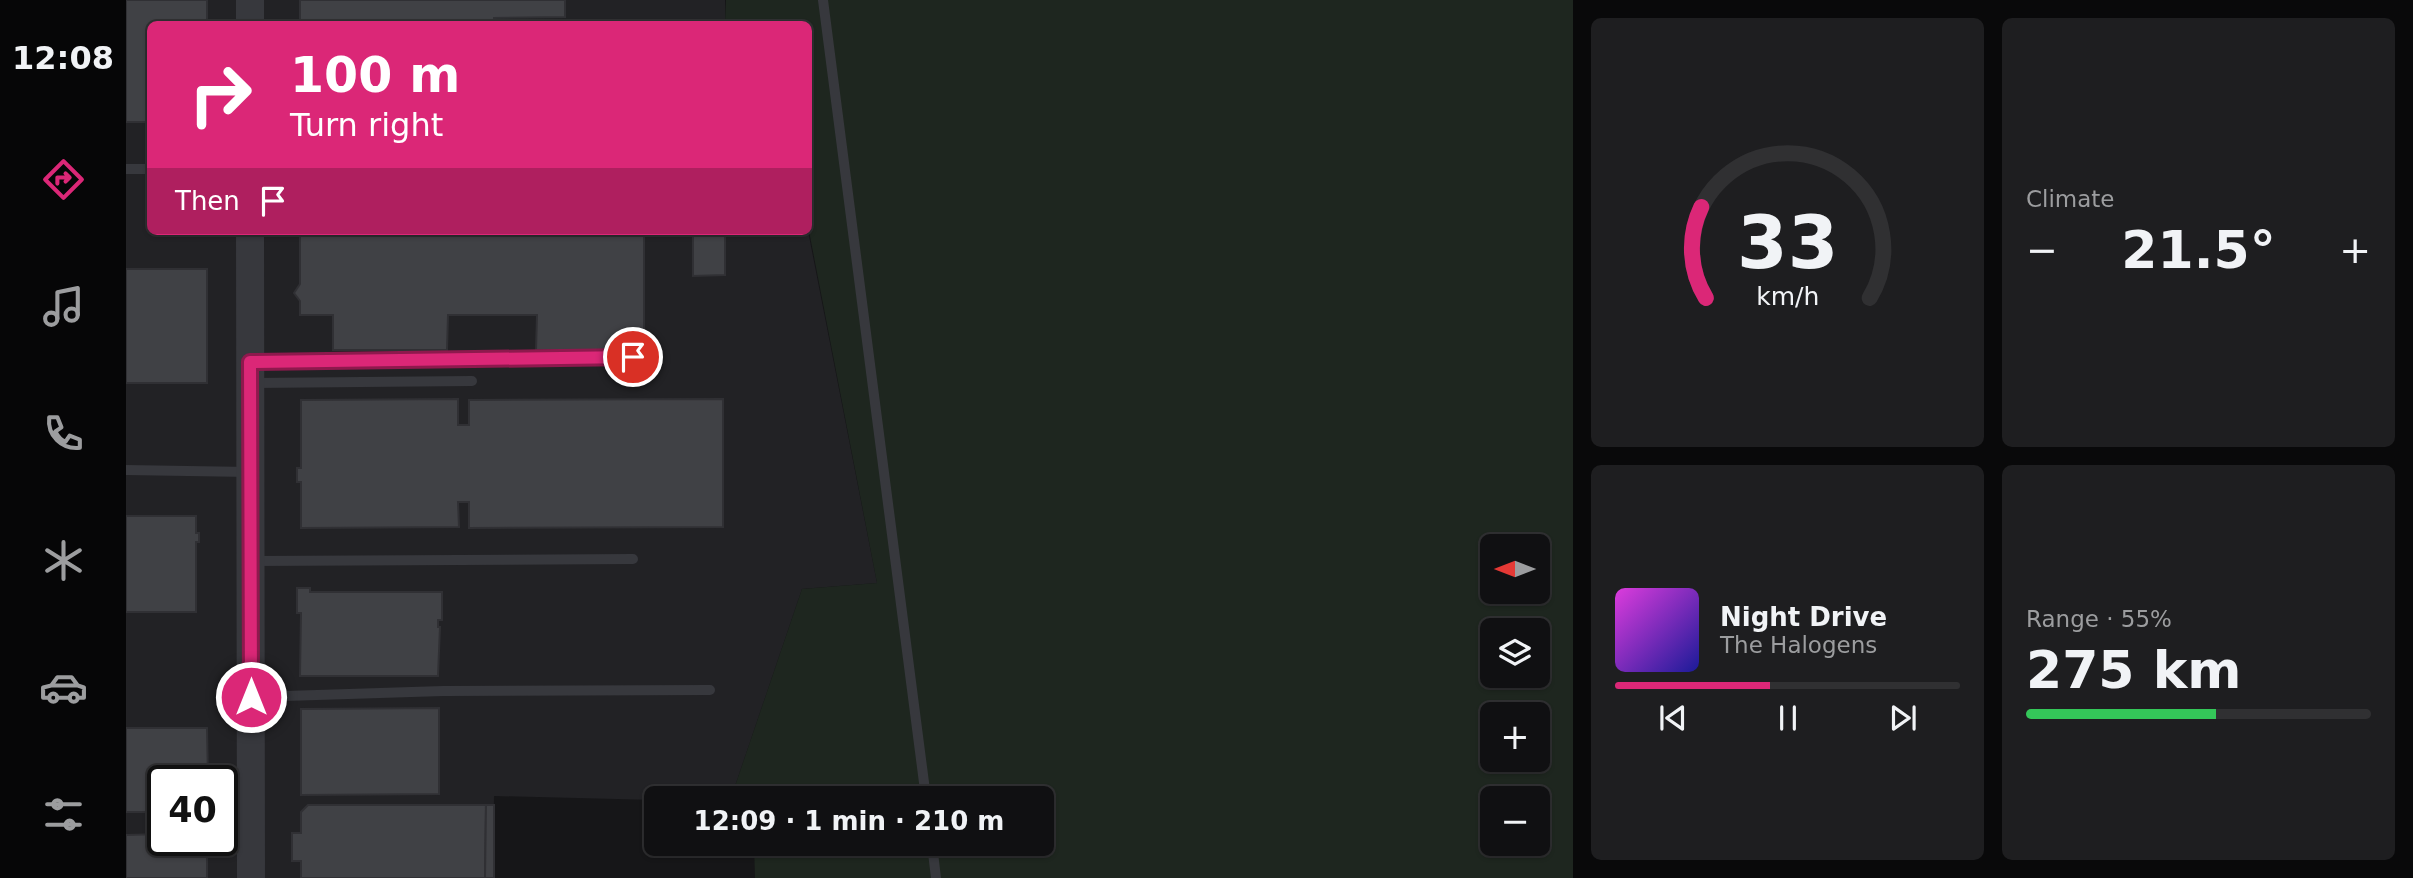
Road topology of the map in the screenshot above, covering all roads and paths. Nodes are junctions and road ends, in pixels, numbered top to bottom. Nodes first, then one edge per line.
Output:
1 (250, 0) edge
2 (823, 0) edge
3 (250, 21) edge
4 (126, 169) edge
5 (147, 169) edge
6 (250, 235) edge
7 (633, 357) dead end
8 (250, 372) junction
9 (472, 381) dead end
10 (126, 470) edge
11 (250, 472) junction
12 (633, 559) dead end
13 (250, 561) junction
14 (710, 690) dead end
15 (251, 697) junction
16 (924, 786) edge
17 (933, 856) edge
18 (251, 878) edge
19 (936, 878) edge

1 - 3 street
2 - 16 lane
4 - 5 lane
6 - 8 street
7 - 8 lane
8 - 9 lane
8 - 11 street
10 - 11 lane
11 - 13 street
12 - 13 lane
13 - 15 street
14 - 15 lane
15 - 18 street
17 - 19 lane

